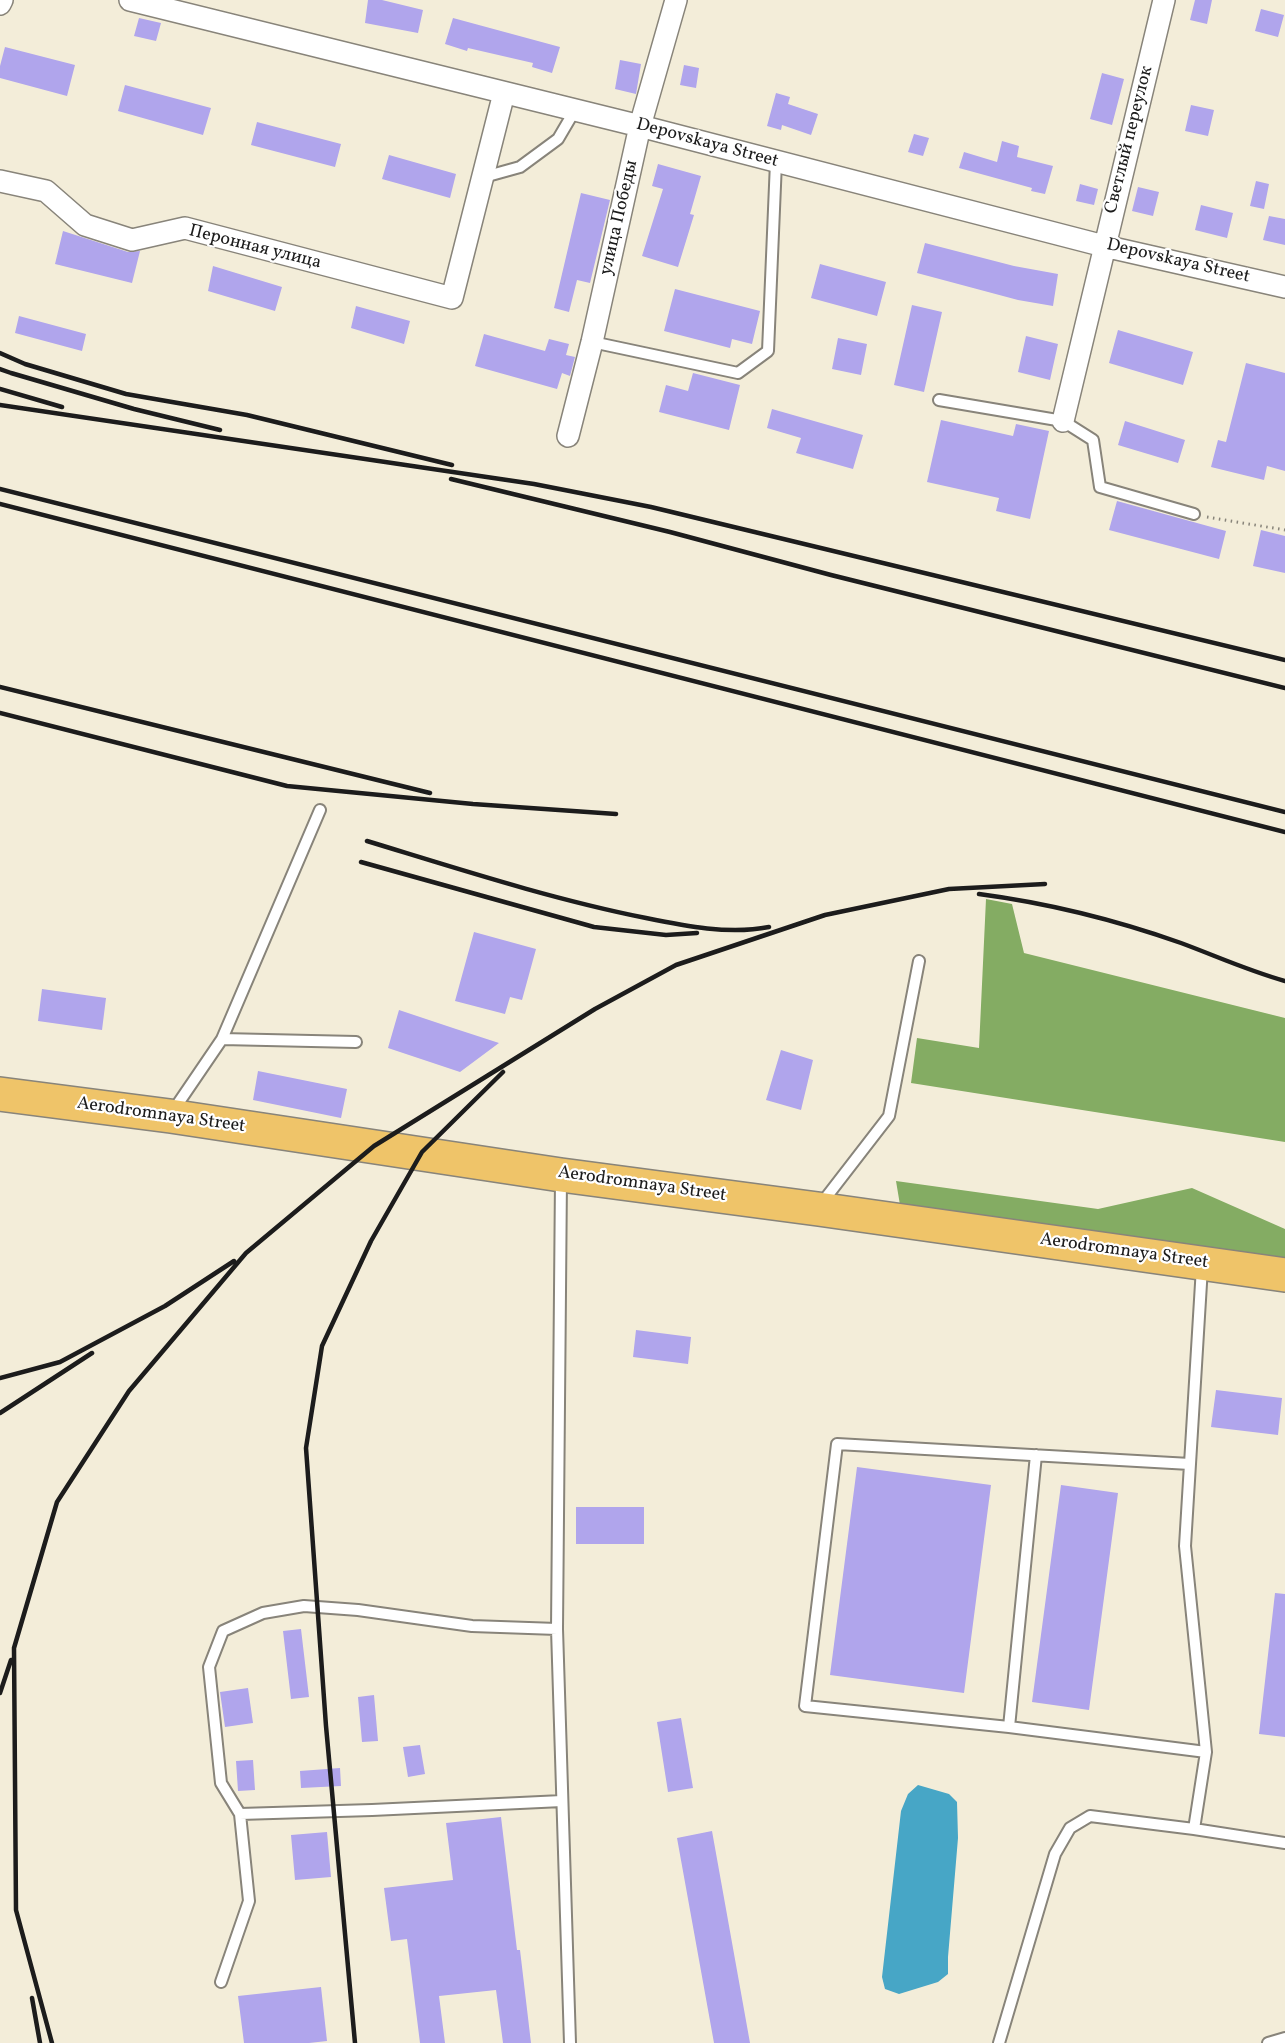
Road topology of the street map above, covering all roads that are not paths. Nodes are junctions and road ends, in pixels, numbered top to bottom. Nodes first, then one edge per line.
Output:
1 (2, 0) edge
2 (130, 0) edge
3 (676, 0) edge
4 (1164, 0) edge
5 (0, 4) edge
6 (504, 93) junction
7 (575, 110) junction
8 (640, 126) junction
9 (776, 162) junction
10 (484, 177) junction
11 (0, 181) edge
12 (1104, 246) junction
13 (1285, 287) edge
14 (592, 342) junction
15 (939, 400) dead end
16 (1064, 421) junction
17 (568, 436) dead end
18 (1194, 514) road end
19 (320, 810) dead end
20 (919, 961) dead end
21 (222, 1040) junction
22 (356, 1042) dead end
23 (0, 1094) edge
24 (170, 1116) junction
25 (561, 1175) junction
26 (818, 1209) junction
27 (1202, 1264) junction
28 (1285, 1275) edge
29 (1036, 1455) junction
30 (1190, 1464) junction
31 (557, 1629) junction
32 (1009, 1727) junction
33 (1206, 1752) junction
34 (562, 1801) junction
35 (240, 1814) junction
36 (1194, 1829) junction
37 (1285, 1843) edge
38 (221, 1982) dead end
39 (1285, 2038) edge
40 (570, 2043) edge
41 (999, 2043) edge
42 (1268, 2043) edge

1 - 5 street
2 - 6 street, Depovskaya Street
3 - 8 street, улица Победы
4 - 12 street, Светлый переулок
6 - 7 street, Depovskaya Street
6 - 10 street
7 - 8 street, Depovskaya Street
7 - 10 lane
8 - 9 street, Depovskaya Street
8 - 14 street, улица Победы
9 - 12 street, Depovskaya Street
9 - 14 lane
10 - 11 street, Перонная улица
12 - 13 street, Depovskaya Street
12 - 16 street, Светлый переулок
14 - 17 street, улица Победы
15 - 16 lane
16 - 18 lane
19 - 21 lane
20 - 26 lane
21 - 22 lane
21 - 24 lane
23 - 24 main road, Aerodromnaya Street
24 - 25 main road, Aerodromnaya Street
25 - 26 main road, Aerodromnaya Street
25 - 31 lane
26 - 27 main road, Aerodromnaya Street
27 - 28 main road, Aerodromnaya Street
27 - 30 lane
29 - 30 lane
29 - 32 lane
29 - 32 lane
30 - 33 lane
31 - 34 lane
31 - 35 lane
32 - 33 lane
33 - 36 lane
34 - 35 lane
34 - 40 lane
35 - 38 lane
36 - 37 lane
36 - 41 lane
39 - 42 lane

